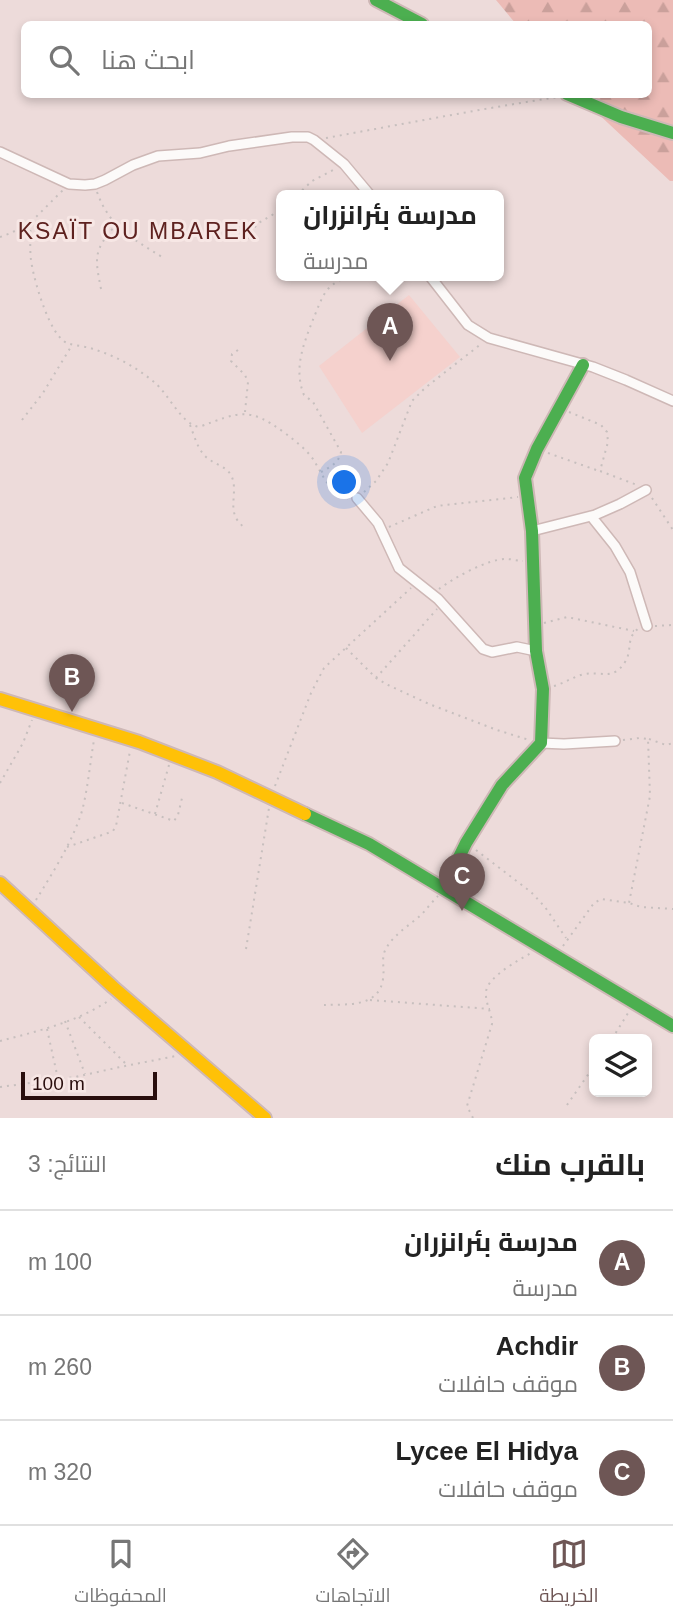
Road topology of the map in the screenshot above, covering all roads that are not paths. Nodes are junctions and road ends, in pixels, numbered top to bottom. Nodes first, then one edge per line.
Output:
1 (376, 0) edge
2 (416, 21) edge
3 (575, 98) edge
4 (673, 133) edge
5 (0, 152) edge
6 (366, 190) edge
7 (434, 281) edge
8 (583, 365) junction
9 (673, 401) edge
10 (646, 490) road end
11 (357, 498) road end
12 (592, 516) junction
13 (532, 531) junction
14 (647, 626) road end
15 (536, 651) junction
16 (0, 699) edge
17 (615, 741) road end
18 (541, 743) junction
19 (0, 883) edge
20 (444, 888) junction
21 (673, 1027) edge
22 (265, 1118) edge

1 - 2 street
3 - 4 street
5 - 6 street
7 - 8 street
8 - 9 street
8 - 13 street
10 - 12 street
11 - 15 street
12 - 13 street
12 - 14 street
13 - 15 street
15 - 18 street
16 - 20 street
17 - 18 street
18 - 20 street
19 - 22 street
20 - 21 street

